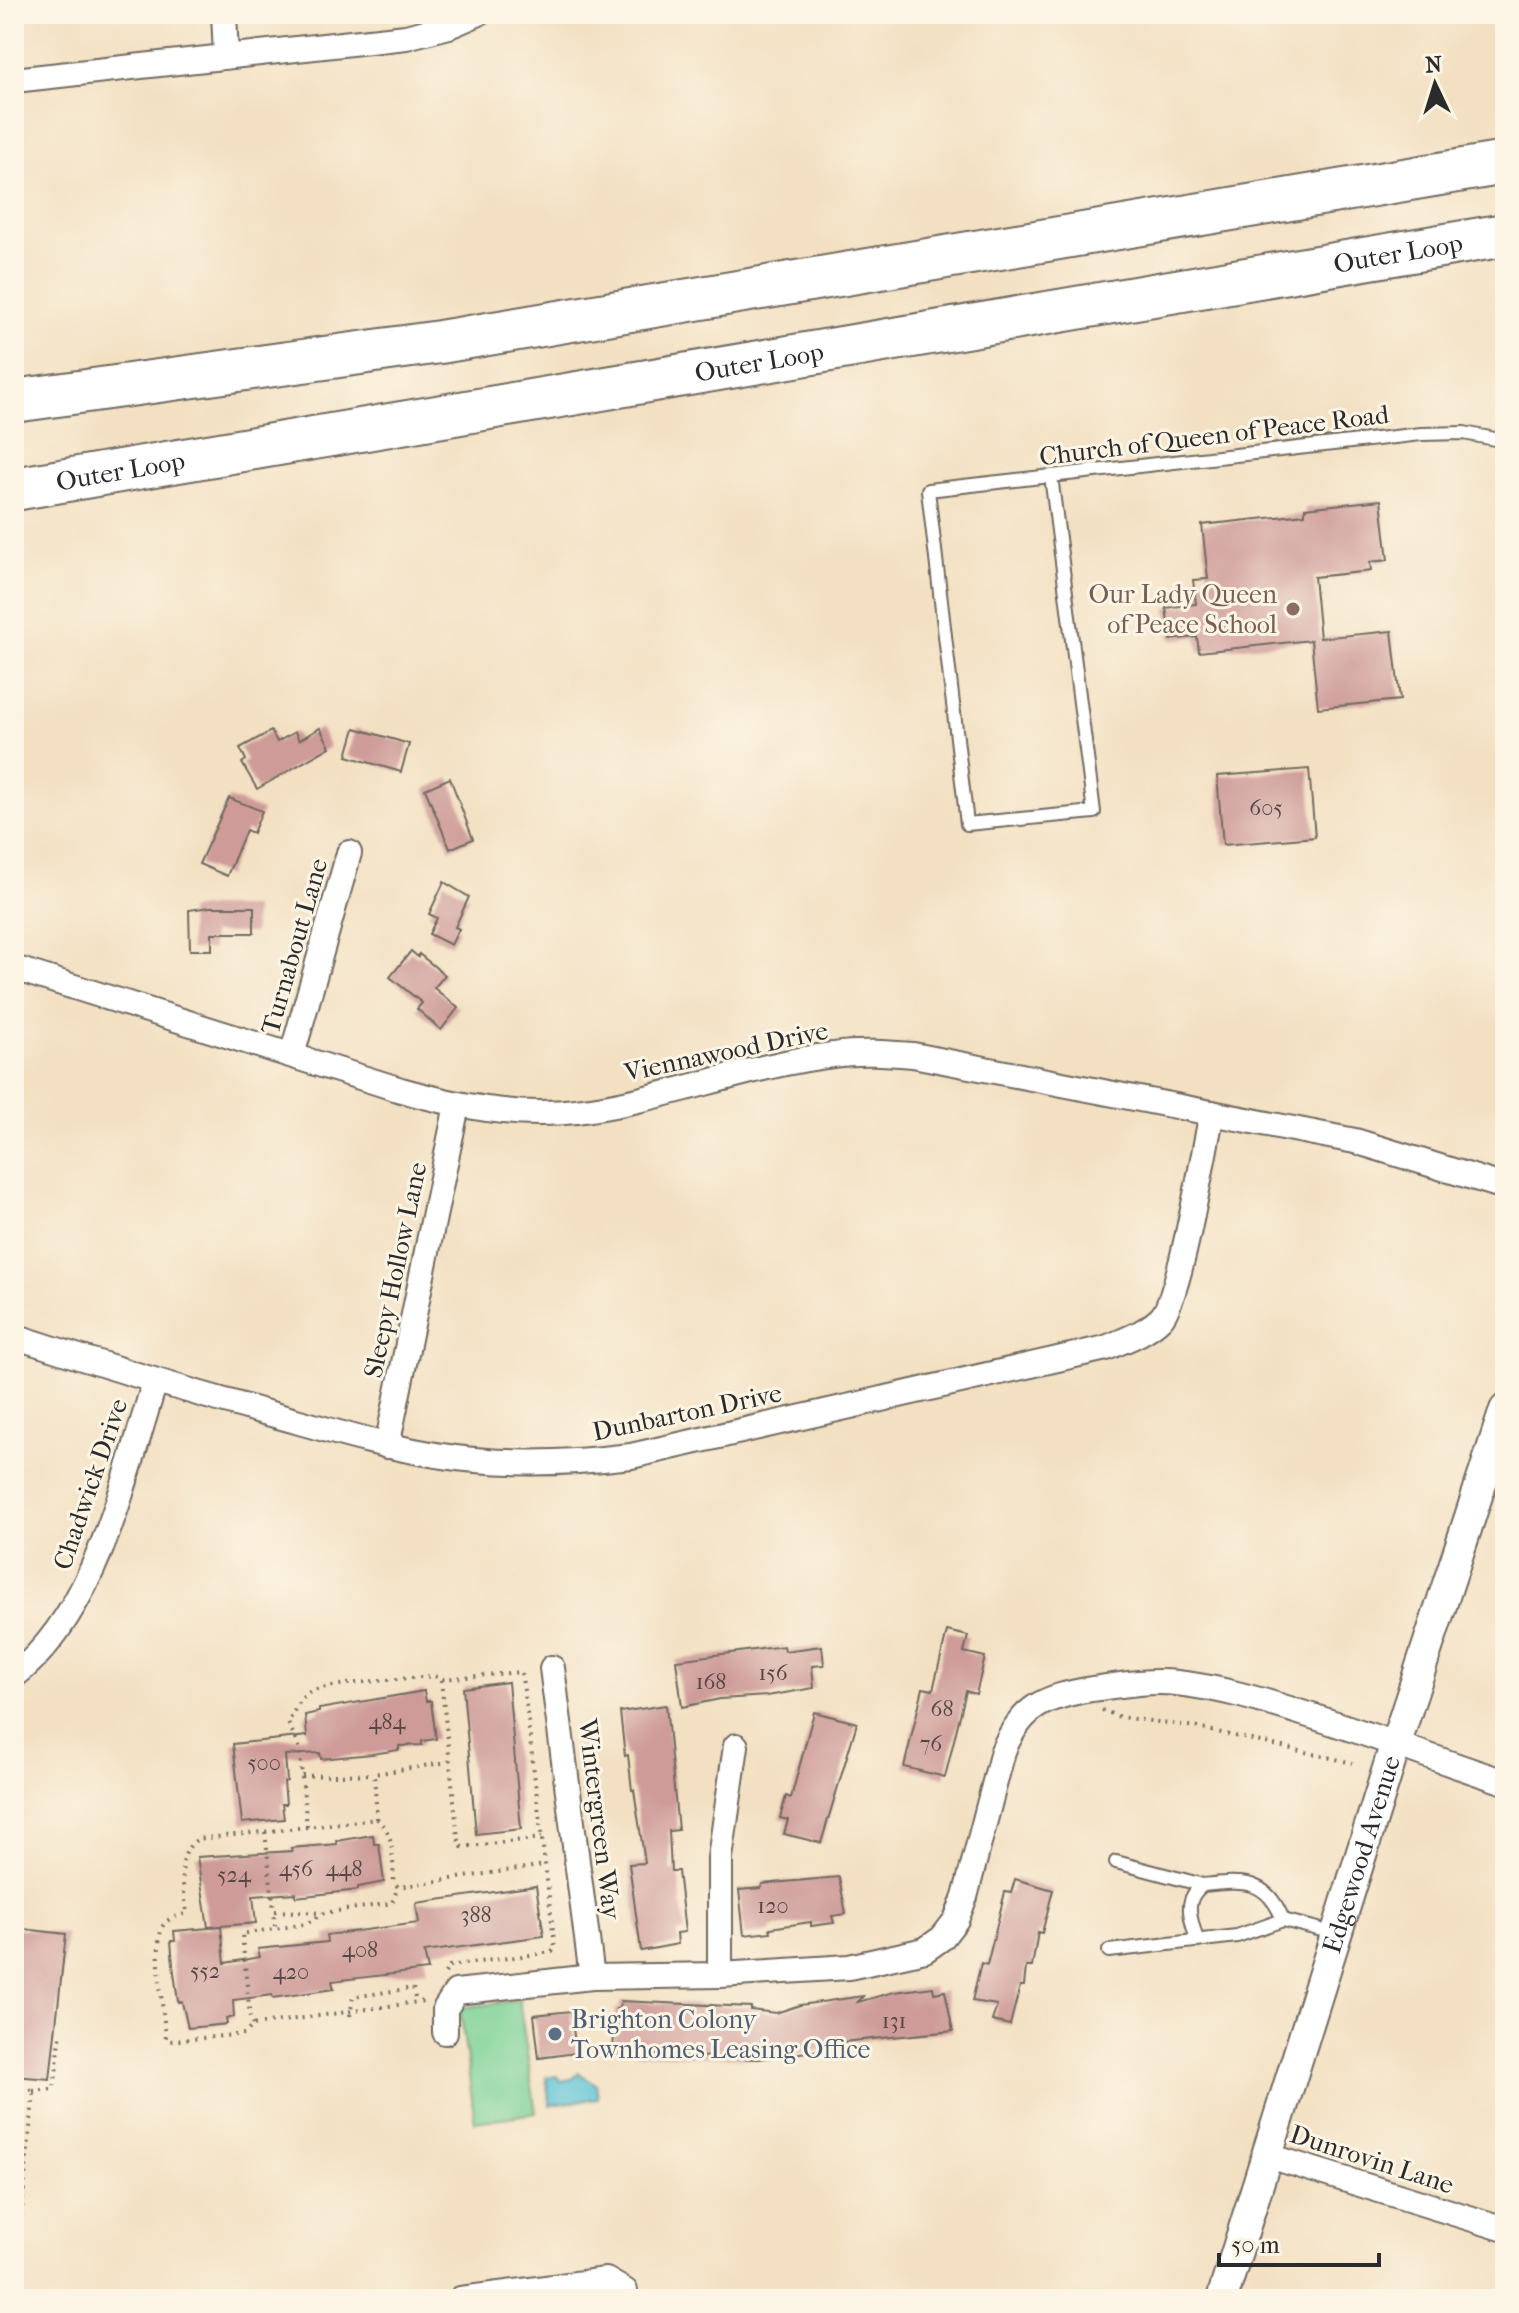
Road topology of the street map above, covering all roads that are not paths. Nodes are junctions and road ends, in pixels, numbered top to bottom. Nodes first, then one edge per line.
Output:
1 (224, 14) edge
2 (477, 14) edge
3 (226, 56) junction
4 (14, 80) edge
5 (1505, 163) edge
6 (1505, 235) edge
7 (14, 401) edge
8 (1505, 441) edge
9 (1051, 476) junction
10 (14, 489) edge
11 (349, 853) dead end
12 (14, 968) edge
13 (292, 1055) junction
14 (457, 1105) junction
15 (1212, 1113) junction
16 (1505, 1187) edge
17 (14, 1336) edge
18 (155, 1382) junction
19 (1505, 1410) edge
20 (387, 1446) junction
21 (552, 1668) dead end
22 (14, 1676) edge
23 (1396, 1743) junction
24 (736, 1746) dead end
25 (1505, 1782) edge
26 (1116, 1862) dead end
27 (1203, 1885) junction
28 (1283, 1920) junction
29 (1337, 1934) junction
30 (1197, 1940) junction
31 (1109, 1951) dead end
32 (720, 1975) junction
33 (592, 1977) junction
34 (445, 2032) dead end
35 (1269, 2156) junction
36 (1505, 2229) edge
37 (461, 2299) edge
38 (625, 2299) edge
39 (1222, 2299) edge

1 - 3 street
2 - 3 street
3 - 4 street
5 - 7 highway
6 - 10 highway, Outer Loop
8 - 9 lane, Church of Queen of Peace Road
9 - 9 lane, Church of Queen of Peace Road
11 - 13 street, Turnabout Lane
12 - 13 street, Viennawood Drive
13 - 14 street, Viennawood Drive
14 - 15 street, Viennawood Drive
14 - 20 street, Sleepy Hollow Lane
15 - 16 street, Viennawood Drive
15 - 20 street, Dunbarton Drive
17 - 18 street, Dunbarton Drive
18 - 20 street, Dunbarton Drive
18 - 22 street, Chadwick Drive
19 - 23 street, Edgewood Avenue
21 - 33 street, Wintergreen Way
23 - 25 street
23 - 29 street, Edgewood Avenue
23 - 32 street
24 - 32 street
26 - 27 lane
27 - 28 lane
27 - 30 lane
28 - 29 lane
28 - 30 lane
29 - 35 street, Edgewood Avenue
30 - 31 lane
32 - 33 street
33 - 34 street
35 - 36 street, Dunrovin Lane
35 - 39 street, Edgewood Avenue
37 - 38 street

